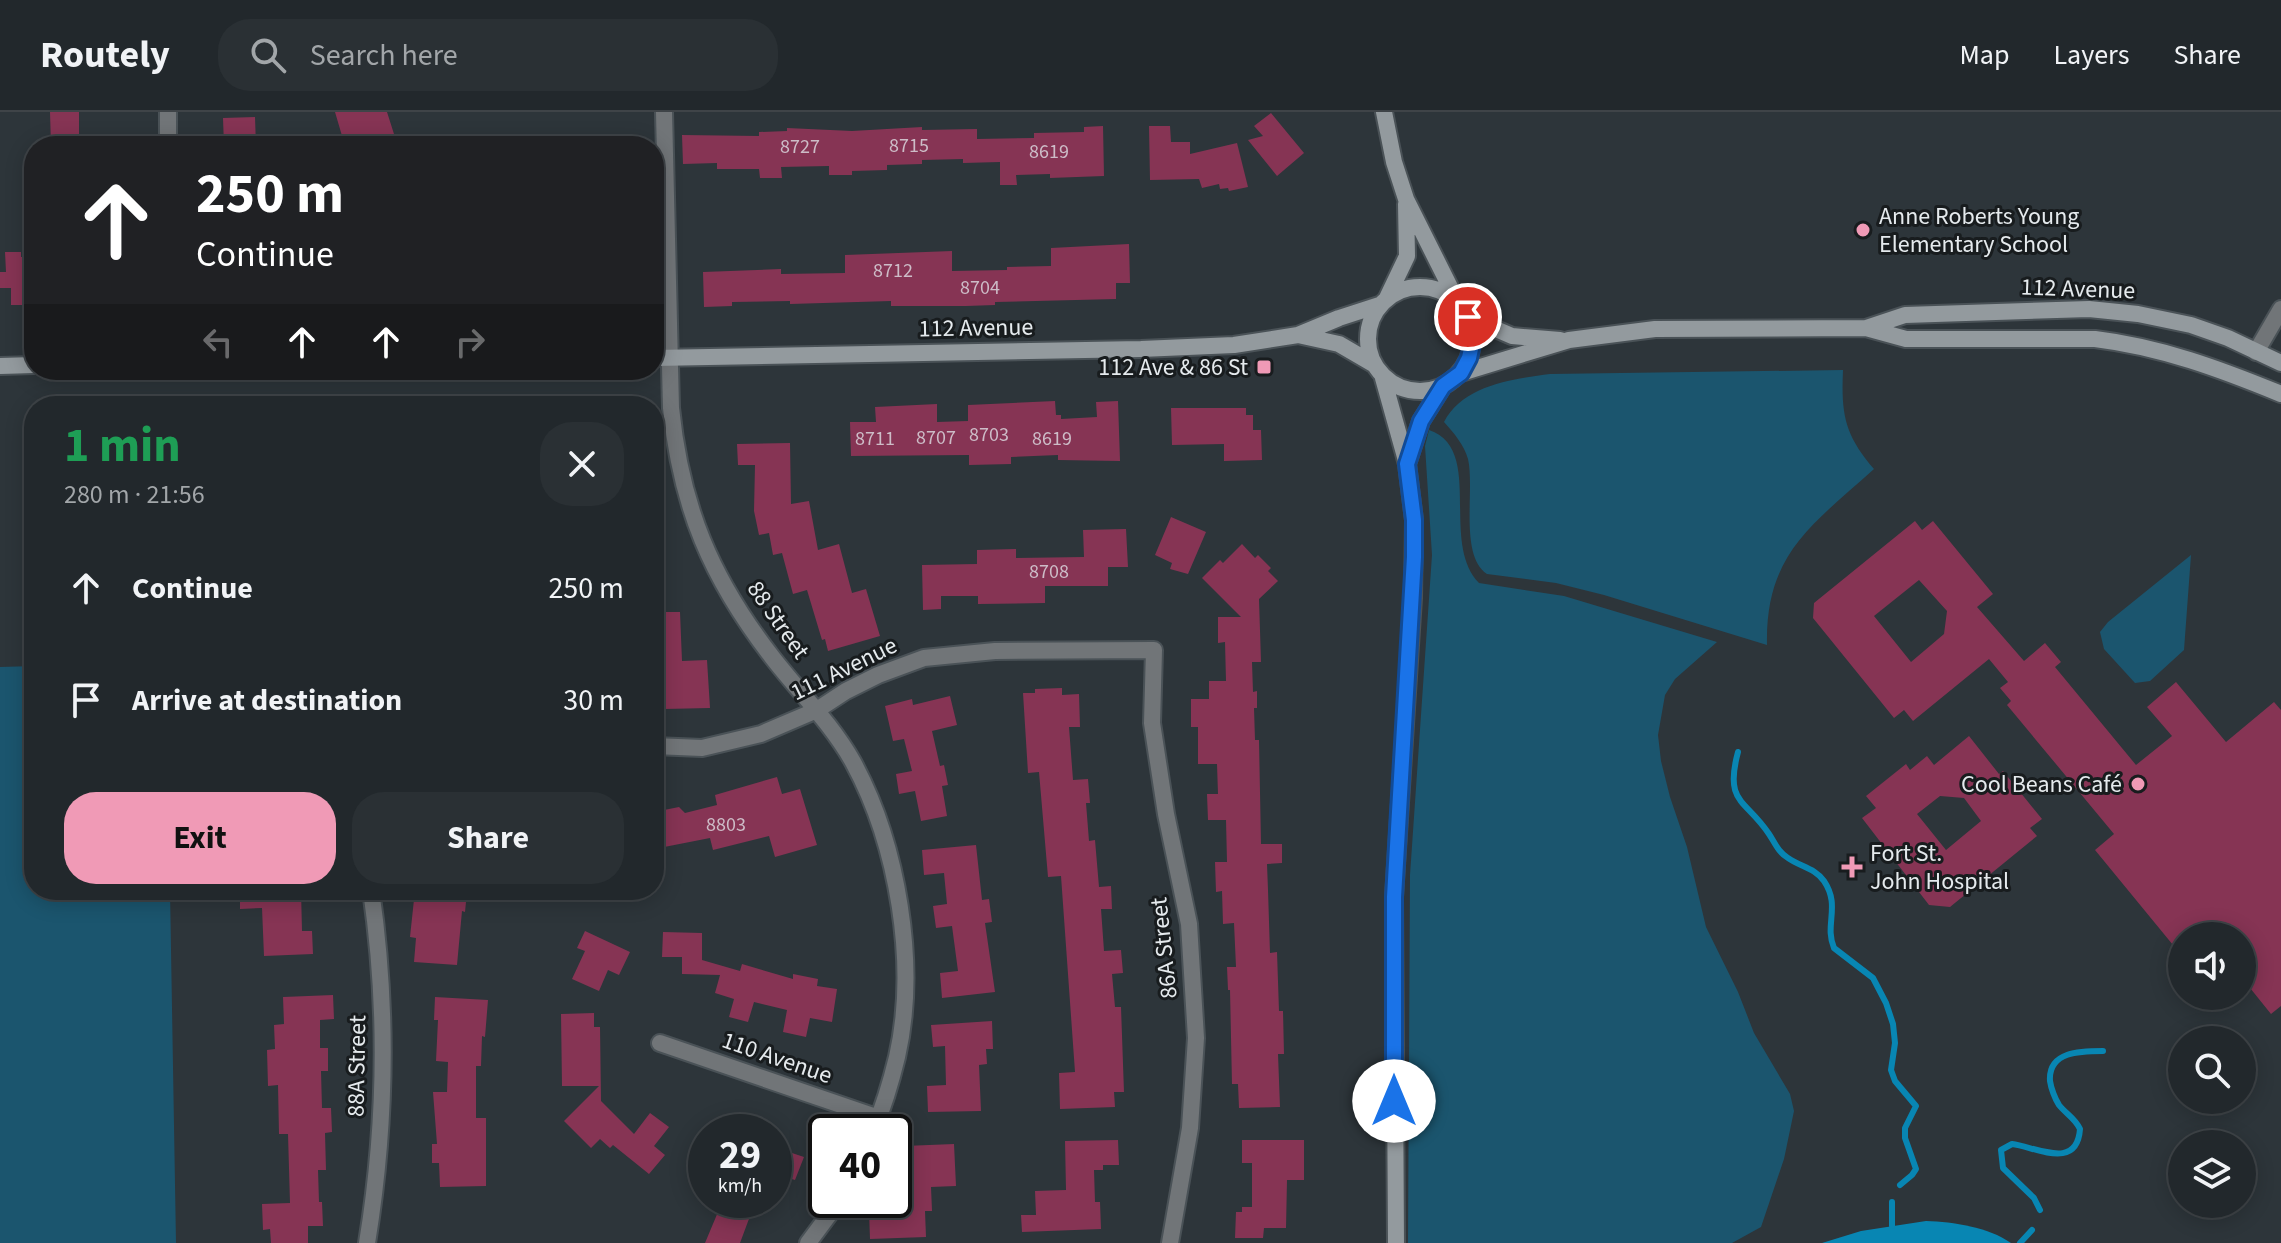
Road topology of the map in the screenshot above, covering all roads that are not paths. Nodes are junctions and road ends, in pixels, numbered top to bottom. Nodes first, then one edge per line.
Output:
1 (168, 112) edge
2 (664, 112) edge
3 (1384, 112) edge
4 (168, 136) edge
5 (664, 136) edge
6 (1406, 199) junction
7 (1457, 301) junction
8 (1383, 302) junction
9 (2281, 309) edge
10 (1468, 317) junction
11 (1866, 328) junction
12 (1298, 335) junction
13 (1569, 340) junction
14 (2256, 352) junction
15 (664, 358) edge
16 (2281, 363) edge
17 (24, 365) edge
18 (0, 366) edge
19 (1379, 371) junction
20 (664, 372) edge
21 (1461, 373) junction
22 (1443, 386) junction
23 (2281, 394) edge
24 (1407, 464) junction
25 (1154, 650) joint
26 (817, 710) junction
27 (664, 746) edge
28 (372, 900) edge
29 (660, 1043) dead end
30 (847, 1114) edge
31 (879, 1114) edge
32 (827, 1218) edge
33 (367, 1243) edge
34 (808, 1243) edge
35 (1170, 1243) edge
36 (1396, 1243) edge

1 - 4 street
2 - 5 street, 88 Street
3 - 6 street
6 - 7 street
6 - 8 street
7 - 8 street
7 - 10 street
8 - 12 street, 112 Avenue
8 - 19 street
9 - 14 street
10 - 13 street, 112 Avenue
10 - 21 street
11 - 13 street, 112 Avenue
11 - 14 street, 112 Avenue
11 - 23 street, 112 Avenue
12 - 15 street, 112 Avenue
12 - 19 street, 112 Avenue
13 - 21 street, 112 Avenue
14 - 16 street, 112 Avenue
17 - 18 street
19 - 22 street
19 - 24 street
20 - 26 street, 88 Street
21 - 22 street
22 - 24 street
24 - 36 street
25 - 26 street, 111 Avenue
25 - 35 street, 86A Street
26 - 27 street, 111 Avenue
26 - 31 street, 88 Street
28 - 33 street, 88A Street
29 - 30 street, 110 Avenue
32 - 34 street

